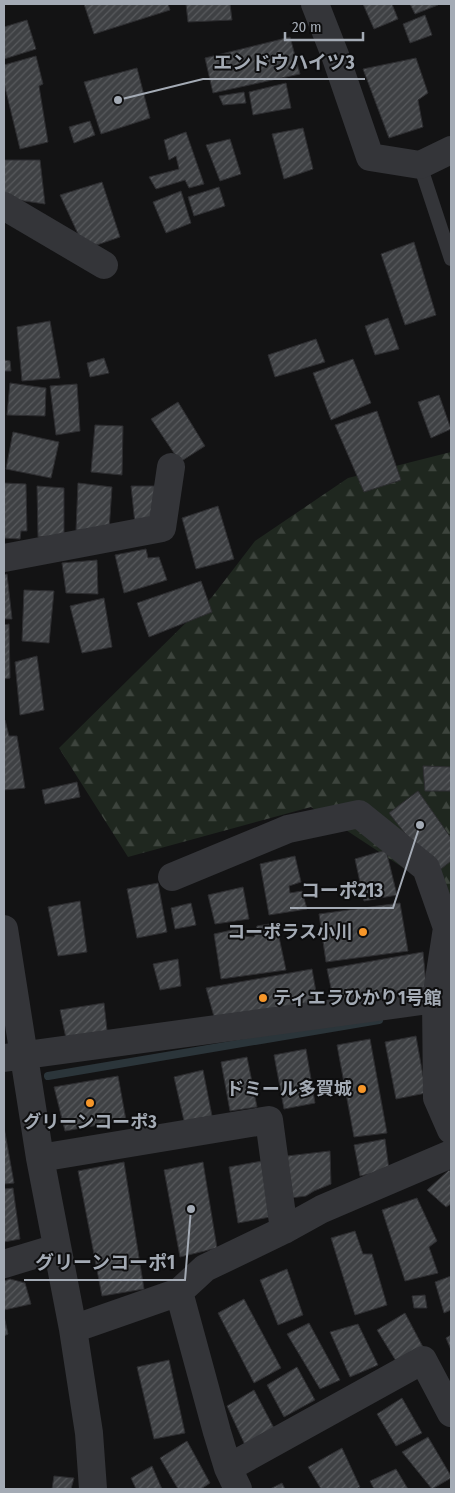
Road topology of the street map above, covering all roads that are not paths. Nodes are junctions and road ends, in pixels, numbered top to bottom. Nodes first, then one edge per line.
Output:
1 (315, 4) edge
2 (451, 150) edge
3 (420, 165) junction
4 (4, 206) edge
5 (451, 259) edge
6 (104, 265) dead end
7 (171, 467) dead end
8 (4, 558) edge
9 (172, 877) dead end
10 (4, 929) edge
11 (436, 999) junction
12 (13, 1057) edge
13 (451, 1130) edge
14 (451, 1154) edge
15 (40, 1158) junction
16 (284, 1230) junction
17 (57, 1248) junction
18 (4, 1264) edge
19 (178, 1292) junction
20 (73, 1329) junction
21 (451, 1413) edge
22 (233, 1478) edge
23 (93, 1489) edge

1 - 3 street
2 - 3 street
3 - 5 lane
4 - 6 street
7 - 8 street
9 - 11 street
10 - 12 street
11 - 12 street
11 - 13 street
12 - 15 street
14 - 16 street
15 - 16 street
15 - 17 street
16 - 19 street
17 - 18 street
17 - 20 street
19 - 20 street
19 - 22 street
20 - 23 street
21 - 22 street

